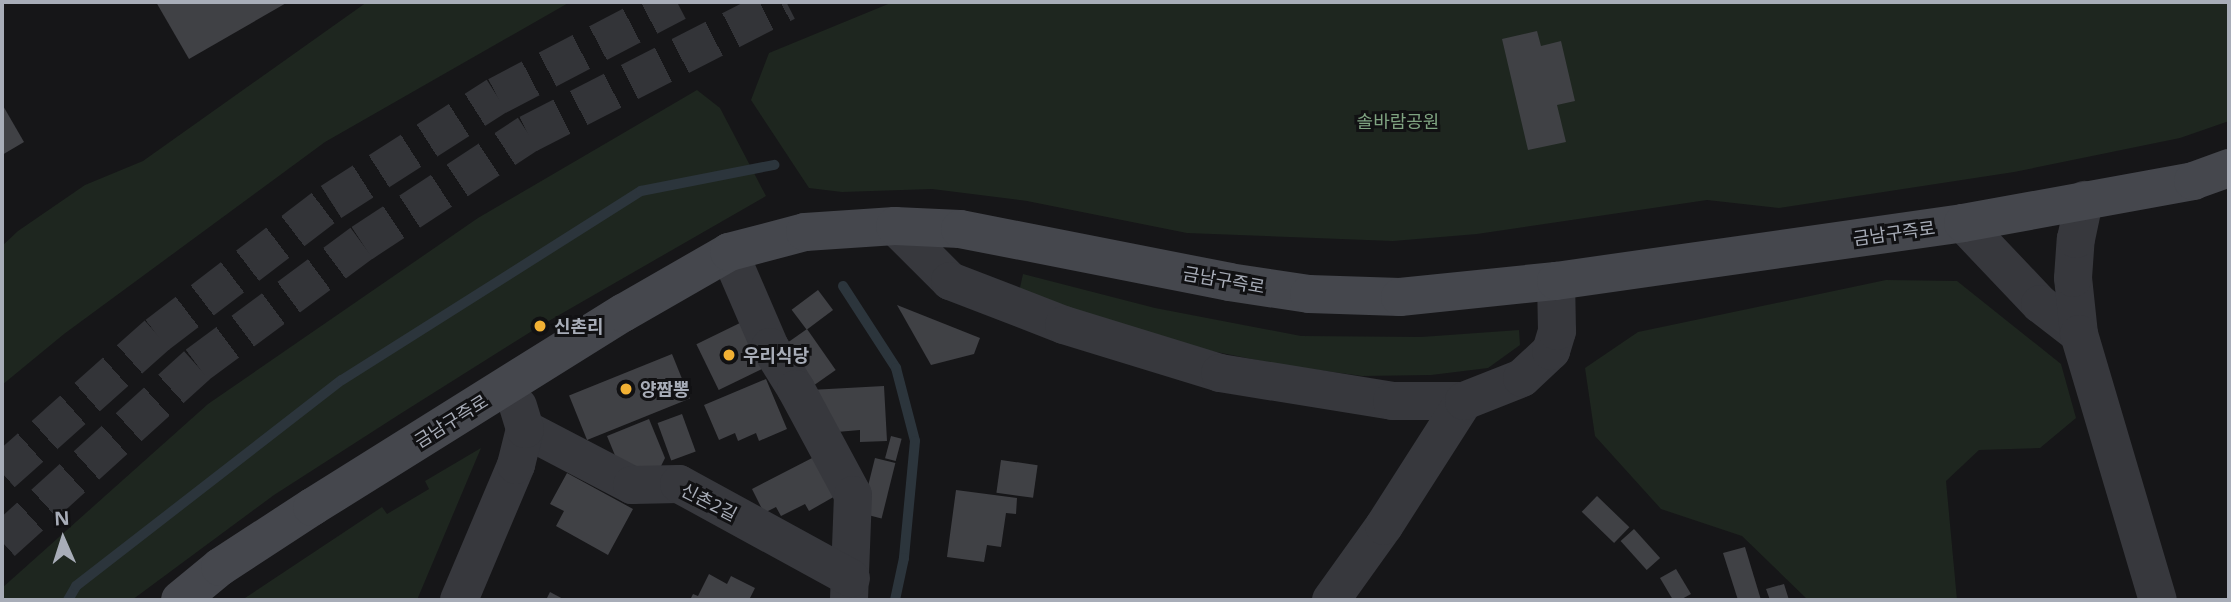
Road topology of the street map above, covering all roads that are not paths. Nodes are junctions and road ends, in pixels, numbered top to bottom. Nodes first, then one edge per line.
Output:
1 (2229, 168) edge
2 (2084, 200) junction
3 (1963, 223) junction
4 (895, 226) junction
5 (729, 252) junction
6 (1556, 281) junction
7 (2079, 334) junction
8 (511, 382) junction
9 (1464, 401) junction
10 (525, 429) junction
11 (850, 589) edge
12 (180, 600) edge
13 (459, 600) edge
14 (1331, 600) edge
15 (2158, 600) edge

1 - 2 main road, 금남구즉로
2 - 3 main road, 금남구즉로
2 - 7 street
3 - 6 main road, 금남구즉로
3 - 7 street
4 - 5 main road, 금남구즉로
4 - 6 main road, 금남구즉로
4 - 9 street
5 - 8 main road, 금남구즉로
5 - 11 street
6 - 9 street
7 - 15 street
8 - 10 street
8 - 12 main road, 금남구즉로
9 - 14 street
10 - 11 street, 신촌2길
10 - 13 street

